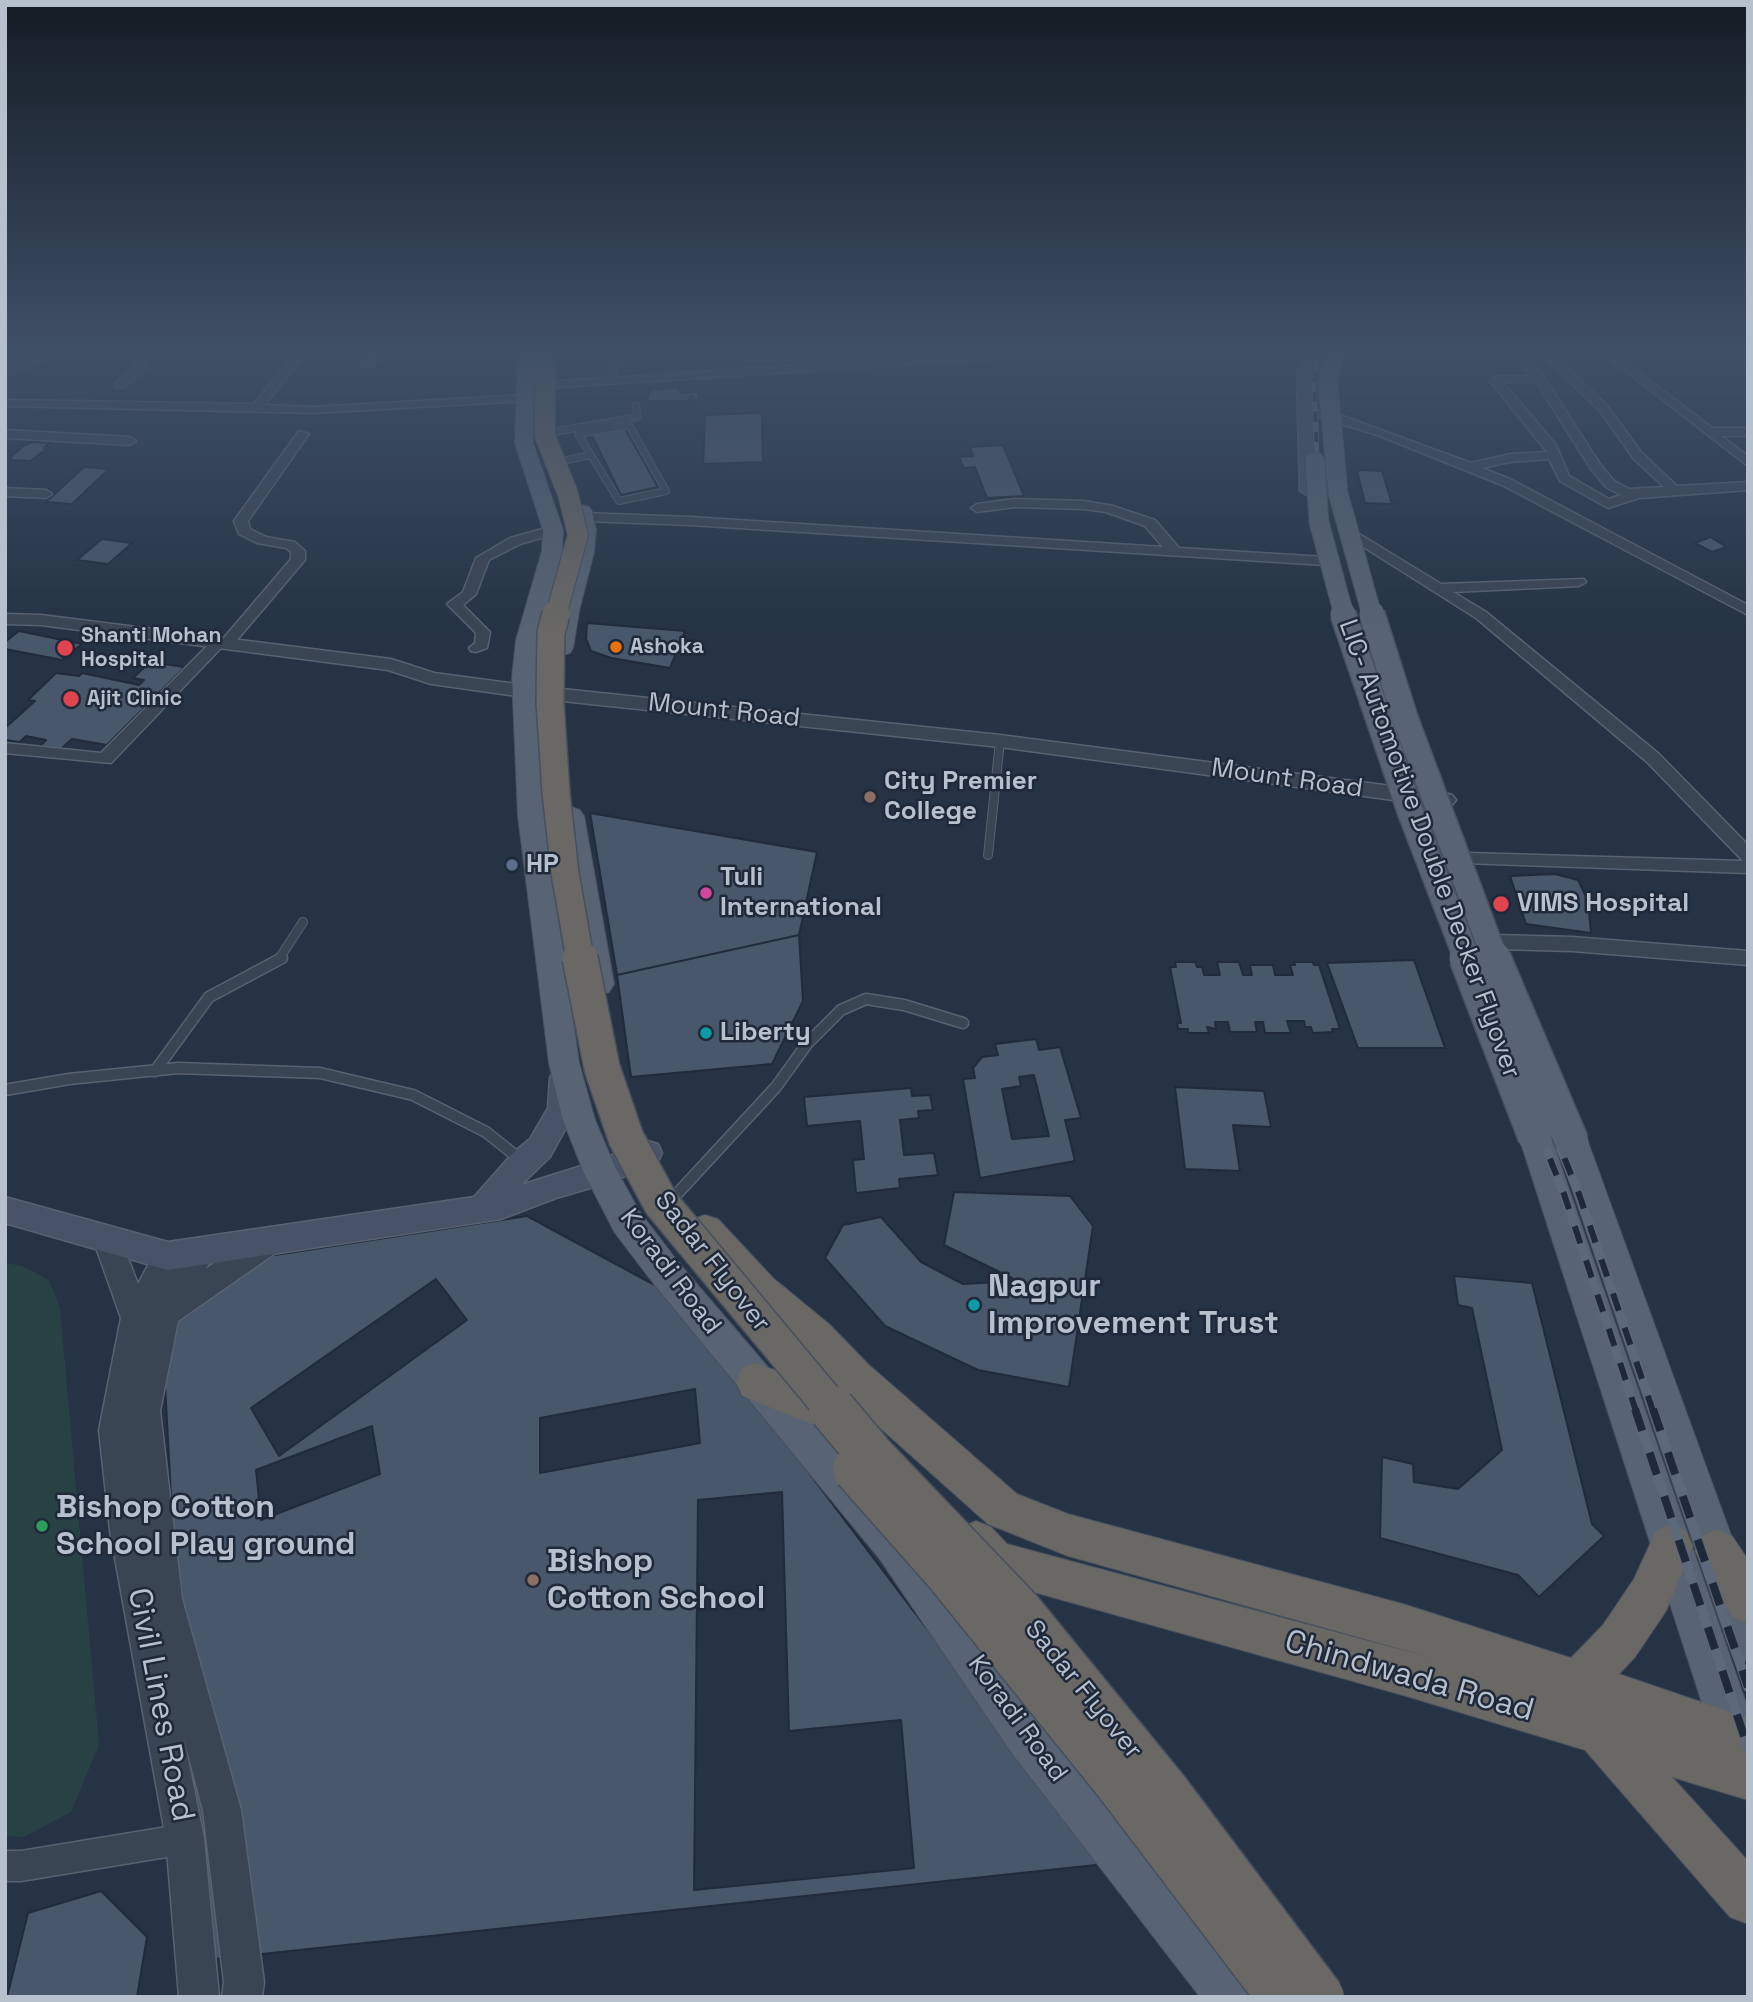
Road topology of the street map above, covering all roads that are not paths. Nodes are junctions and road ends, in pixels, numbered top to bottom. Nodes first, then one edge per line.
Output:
1 (295, 445) edge
2 (525, 445) edge
3 (539, 445) edge
4 (548, 445) edge
5 (557, 445) edge
6 (585, 445) edge
7 (640, 445) edge
8 (1307, 445) edge
9 (1314, 445) edge
10 (1334, 445) edge
11 (1339, 445) edge
12 (1413, 445) edge
13 (1556, 445) edge
14 (1573, 445) edge
15 (1630, 445) edge
16 (1726, 445) edge
17 (590, 455) junction
18 (1554, 455) junction
19 (562, 461) junction
20 (1748, 462) edge
21 (1471, 467) junction
22 (1748, 486) edge
23 (1674, 490) junction
24 (5, 492) edge
25 (1637, 494) junction
26 (46, 495) dead end
27 (977, 508) dead end
28 (584, 517) junction
29 (553, 530) junction
30 (1356, 536) junction
31 (1175, 552) junction
32 (1325, 561) junction
33 (1578, 582) dead end
34 (1437, 588) junction
35 (1744, 605) edge
36 (5, 619) edge
37 (222, 643) junction
38 (476, 648) dead end
39 (524, 684) junction
40 (562, 687) junction
41 (1000, 741) junction
42 (5, 748) edge
43 (1394, 786) junction
44 (1441, 792) junction
45 (988, 855) dead end
46 (1748, 856) edge
47 (1469, 859) junction
48 (1748, 867) edge
49 (303, 922) dead end
50 (1497, 942) junction
51 (1748, 958) edge
52 (963, 1023) dead end
53 (564, 1063) junction
54 (155, 1071) junction
55 (5, 1090) edge
56 (1554, 1139) junction
57 (648, 1153) junction
58 (523, 1162) junction
59 (601, 1173) junction
60 (676, 1195) junction
61 (483, 1208) junction
62 (5, 1210) edge
63 (107, 1239) junction
64 (271, 1240) junction
65 (185, 1253) junction
66 (150, 1317) junction
67 (756, 1382) junction
68 (1671, 1546) junction
69 (1717, 1551) junction
70 (1748, 1601) edge
71 (1748, 1641) edge
72 (1578, 1683) junction
73 (1600, 1732) junction
74 (1745, 1763) edge
75 (185, 1839) junction
76 (5, 1866) edge
77 (1748, 1899) edge
78 (199, 1997) edge
79 (242, 1997) edge
80 (1231, 1997) edge
81 (1280, 1997) edge
82 (1321, 1997) edge

1 - 37 street
2 - 29 main road, Koradi Road
3 - 81 highway, Sadar Flyover, bridge
4 - 82 highway, Sadar Flyover, bridge
5 - 19 main road
6 - 17 lane
7 - 17 lane
8 - 32 main road
9 - 56 main road, LIC- Automotive Double Decker Flyover, bridge
10 - 56 main road, LIC- Automotive Double Decker Flyover, bridge
11 - 30 main road
12 - 21 street
13 - 18 street
14 - 25 street
15 - 23 street
16 - 20 street
17 - 19 lane
18 - 21 street
18 - 25 street
19 - 28 main road
21 - 35 street
22 - 23 street
23 - 25 street
24 - 26 street
27 - 31 street
28 - 31 street
28 - 40 main road
29 - 38 street
29 - 39 main road, Koradi Road
30 - 34 street
30 - 44 main road
31 - 32 street
32 - 43 main road
33 - 34 street
34 - 46 street
36 - 37 street, Mount Road
37 - 39 street, Mount Road
37 - 42 street
39 - 40 street, Mount Road
39 - 53 main road, Koradi Road
40 - 41 street, Mount Road
40 - 43 street
40 - 57 main road
41 - 43 street, Mount Road
41 - 45 lane
43 - 44 street, Mount Road
43 - 56 main road
44 - 47 main road
47 - 48 street
47 - 50 main road
49 - 54 lane
50 - 51 street
50 - 56 main road
52 - 60 lane
53 - 58 main road
53 - 59 main road, Koradi Road
54 - 55 lane
54 - 58 lane
56 - 68 main road
56 - 69 main road
57 - 59 main road
57 - 60 highway
58 - 61 main road
59 - 61 main road
59 - 67 main road, Koradi Road
60 - 72 highway
61 - 64 main road
62 - 63 main road
63 - 65 main road
63 - 66 street
64 - 65 main road
64 - 66 street
65 - 66 street, Civil Lines Road
66 - 75 street, Civil Lines Road
66 - 79 street
67 - 73 highway, Chindwada Road
67 - 80 main road, Koradi Road
68 - 72 highway
68 - 74 main road
69 - 70 highway
69 - 71 main road
72 - 74 highway
73 - 74 highway, Chindwada Road
73 - 77 highway
75 - 76 street
75 - 78 street, Civil Lines Road

